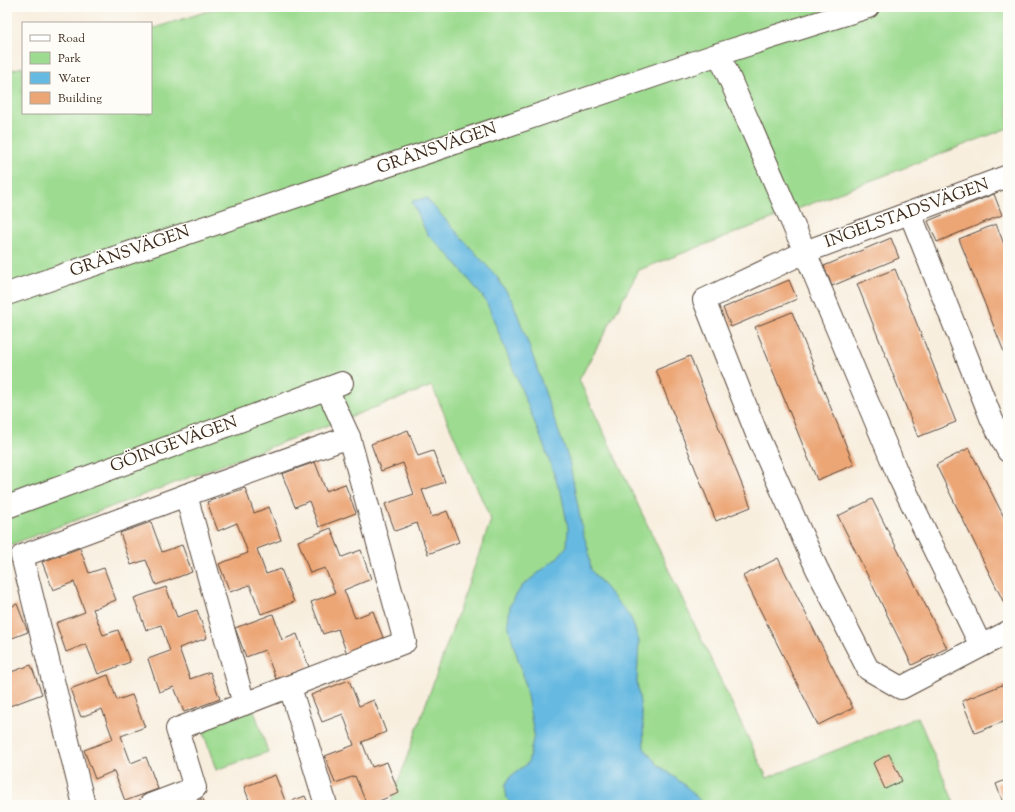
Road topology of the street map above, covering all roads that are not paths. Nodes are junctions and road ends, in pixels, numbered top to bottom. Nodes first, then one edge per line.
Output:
1 (868, 7) edge
2 (720, 54) junction
3 (1008, 176) edge
4 (910, 213) junction
5 (805, 252) junction
6 (7, 294) edge
7 (349, 437) junction
8 (1008, 451) edge
9 (186, 495) junction
10 (7, 507) edge
11 (1008, 632) edge
12 (981, 646) junction
13 (290, 687) junction
14 (244, 704) junction
15 (84, 805) edge
16 (150, 805) edge
17 (326, 805) edge

1 - 2 street, GRÄNSVÄGEN
2 - 5 street, INGELSTADSVÄGEN
2 - 6 street, GRÄNSVÄGEN
3 - 4 street, INGELSTADSVÄGEN
4 - 5 street, INGELSTADSVÄGEN
4 - 8 street
5 - 12 street
5 - 12 street, INGELSTADSVÄGEN
7 - 9 street
7 - 10 street, GÖINGEVÄGEN
7 - 13 street
9 - 14 street
9 - 15 street
11 - 12 street
13 - 14 street
13 - 17 street
14 - 16 street

